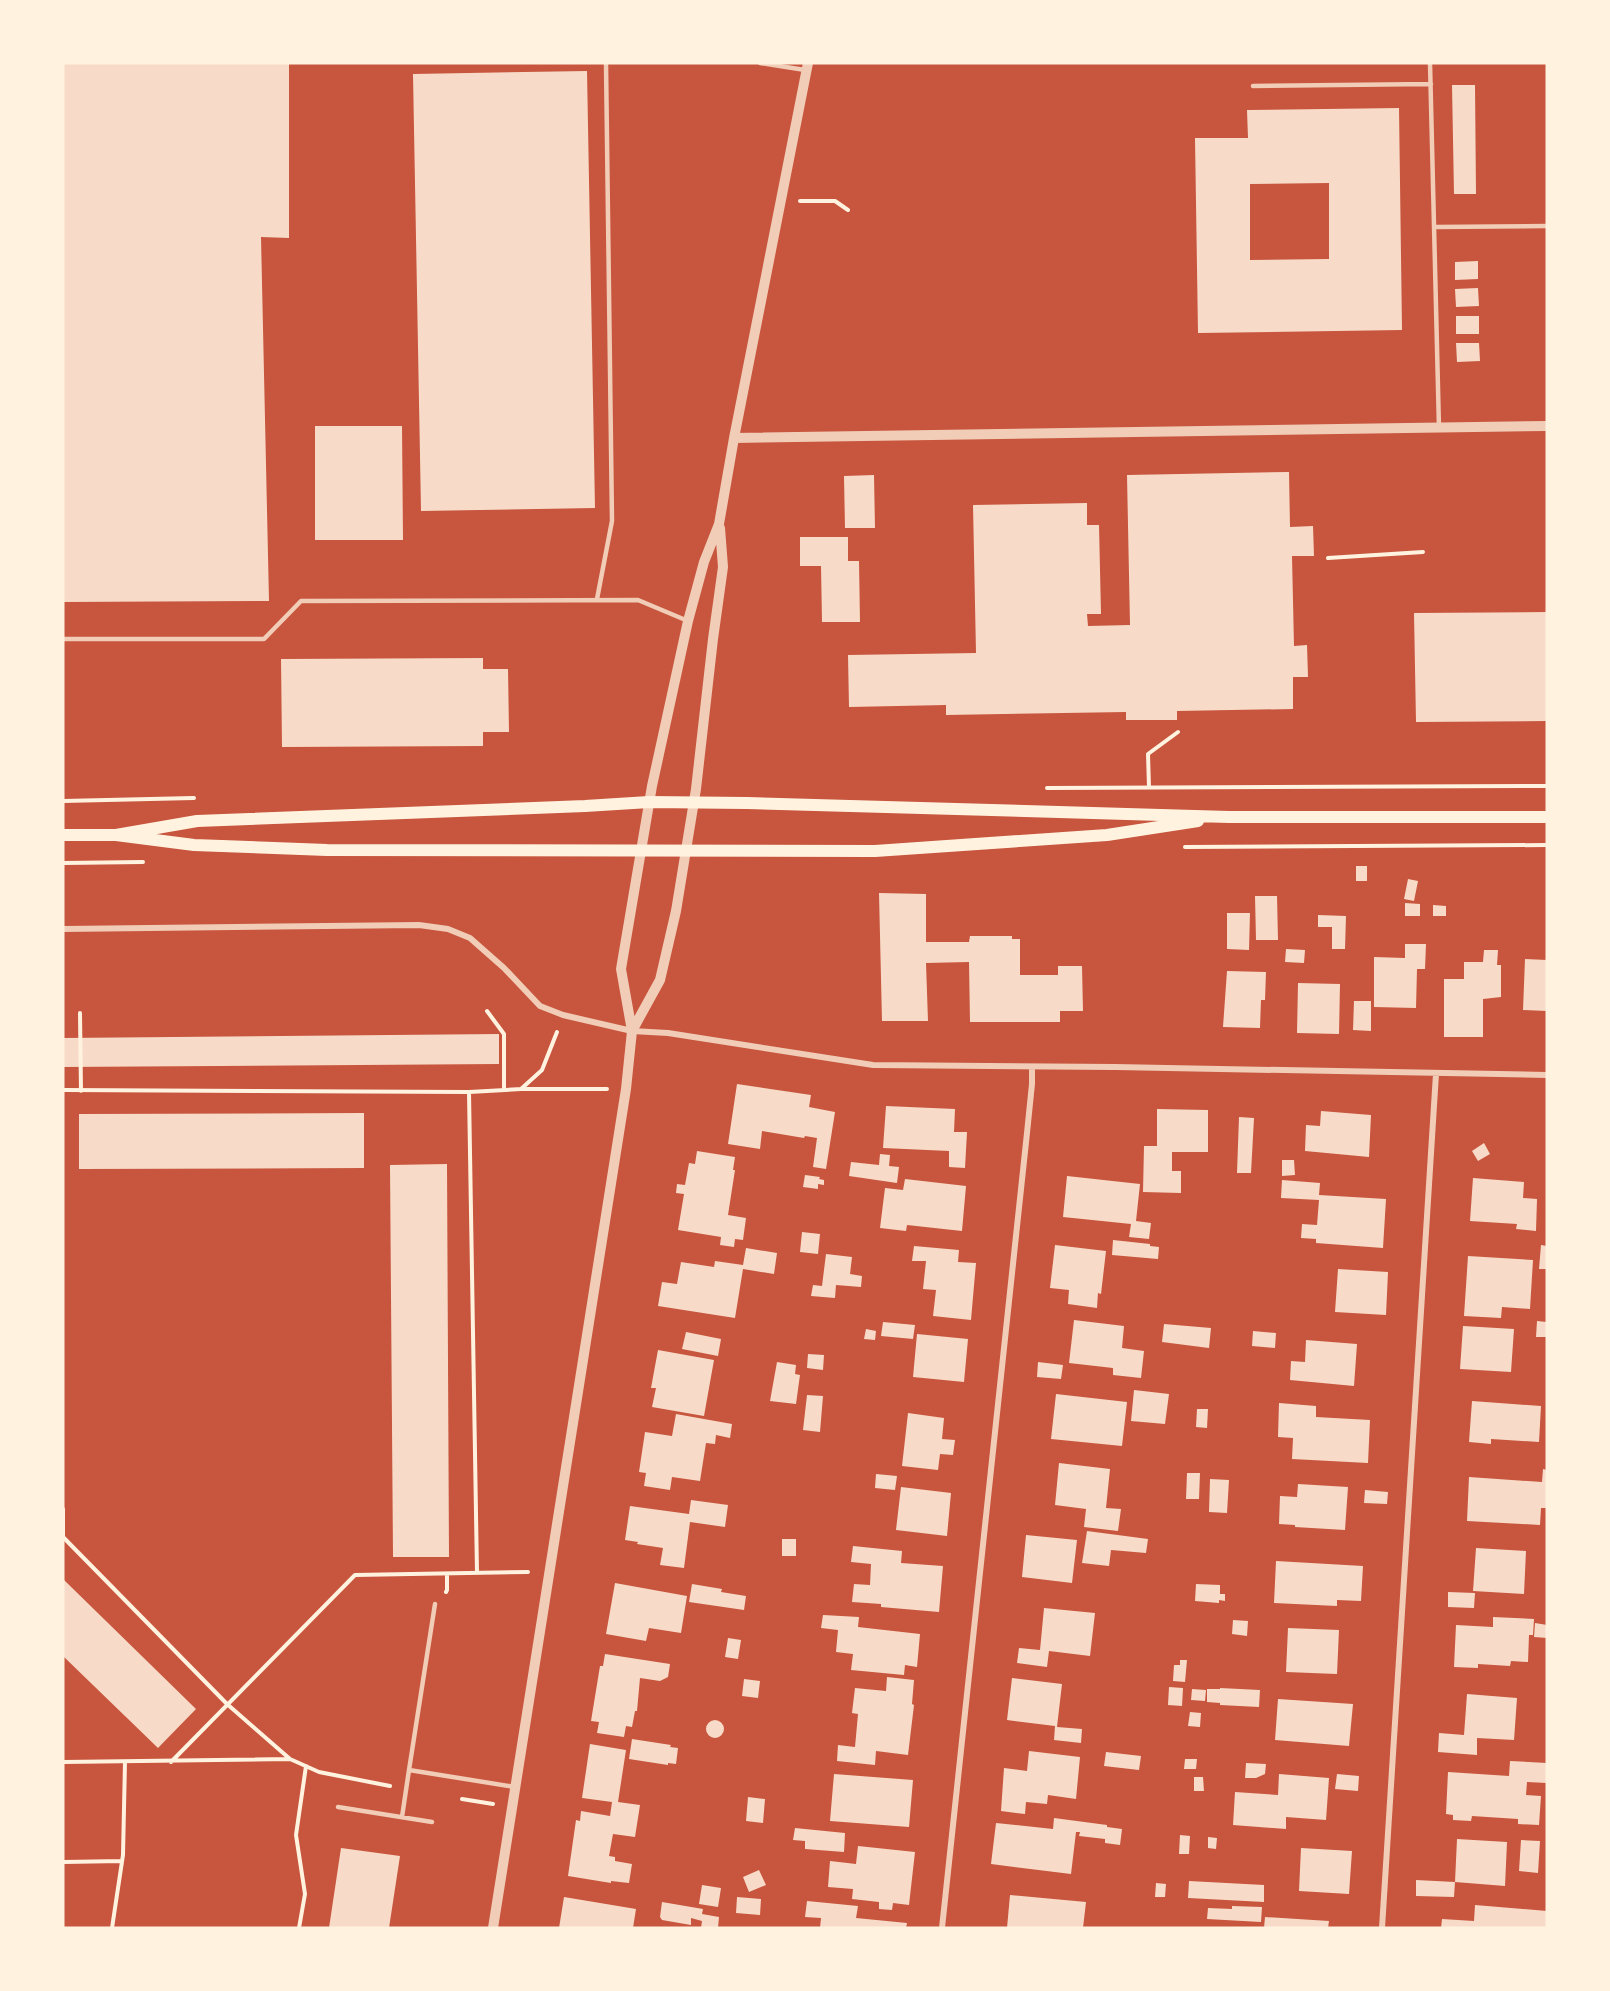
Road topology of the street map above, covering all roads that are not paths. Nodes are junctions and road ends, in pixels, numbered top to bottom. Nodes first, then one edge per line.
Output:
1 (606, 63) edge
2 (760, 63) edge
3 (1430, 63) edge
4 (808, 66) edge
5 (1431, 84) junction
6 (1253, 86) dead end
7 (1547, 226) edge
8 (1435, 227) junction
9 (1547, 426) edge
10 (1439, 428) junction
11 (734, 438) junction
12 (719, 524) junction
13 (597, 599) junction
14 (688, 621) junction
15 (63, 639) edge
16 (649, 802) junction
17 (694, 802) junction
18 (1229, 817) junction
19 (1547, 817) edge
20 (116, 835) junction
21 (63, 836) edge
22 (642, 850) junction
23 (687, 850) junction
24 (63, 929) edge
25 (632, 1031) junction
26 (1032, 1068) junction
27 (1436, 1074) junction
28 (1547, 1075) edge
29 (435, 1604) dead end
30 (409, 1770) junction
31 (515, 1787) junction
32 (338, 1807) dead end
33 (402, 1817) junction
34 (432, 1822) dead end
35 (493, 1928) edge
36 (942, 1928) edge
37 (1382, 1928) edge

1 - 13 lane
2 - 4 lane
3 - 5 lane
4 - 11 street
5 - 6 lane
5 - 8 lane
7 - 8 lane
8 - 10 lane
9 - 10 street
10 - 11 street
11 - 12 street
12 - 14 street
12 - 17 street
13 - 14 lane
13 - 15 lane
14 - 16 street
16 - 17 main road
16 - 20 main road
16 - 22 street
17 - 18 main road
17 - 23 street
18 - 19 main road
18 - 23 main road
20 - 21 main road
20 - 22 main road
22 - 23 main road
22 - 25 street
23 - 25 street
24 - 25 street
25 - 26 street
25 - 31 street
26 - 27 street
26 - 36 street
27 - 28 street
27 - 37 street
29 - 30 lane
30 - 31 lane
30 - 33 lane
31 - 35 street
32 - 33 lane
33 - 34 lane

